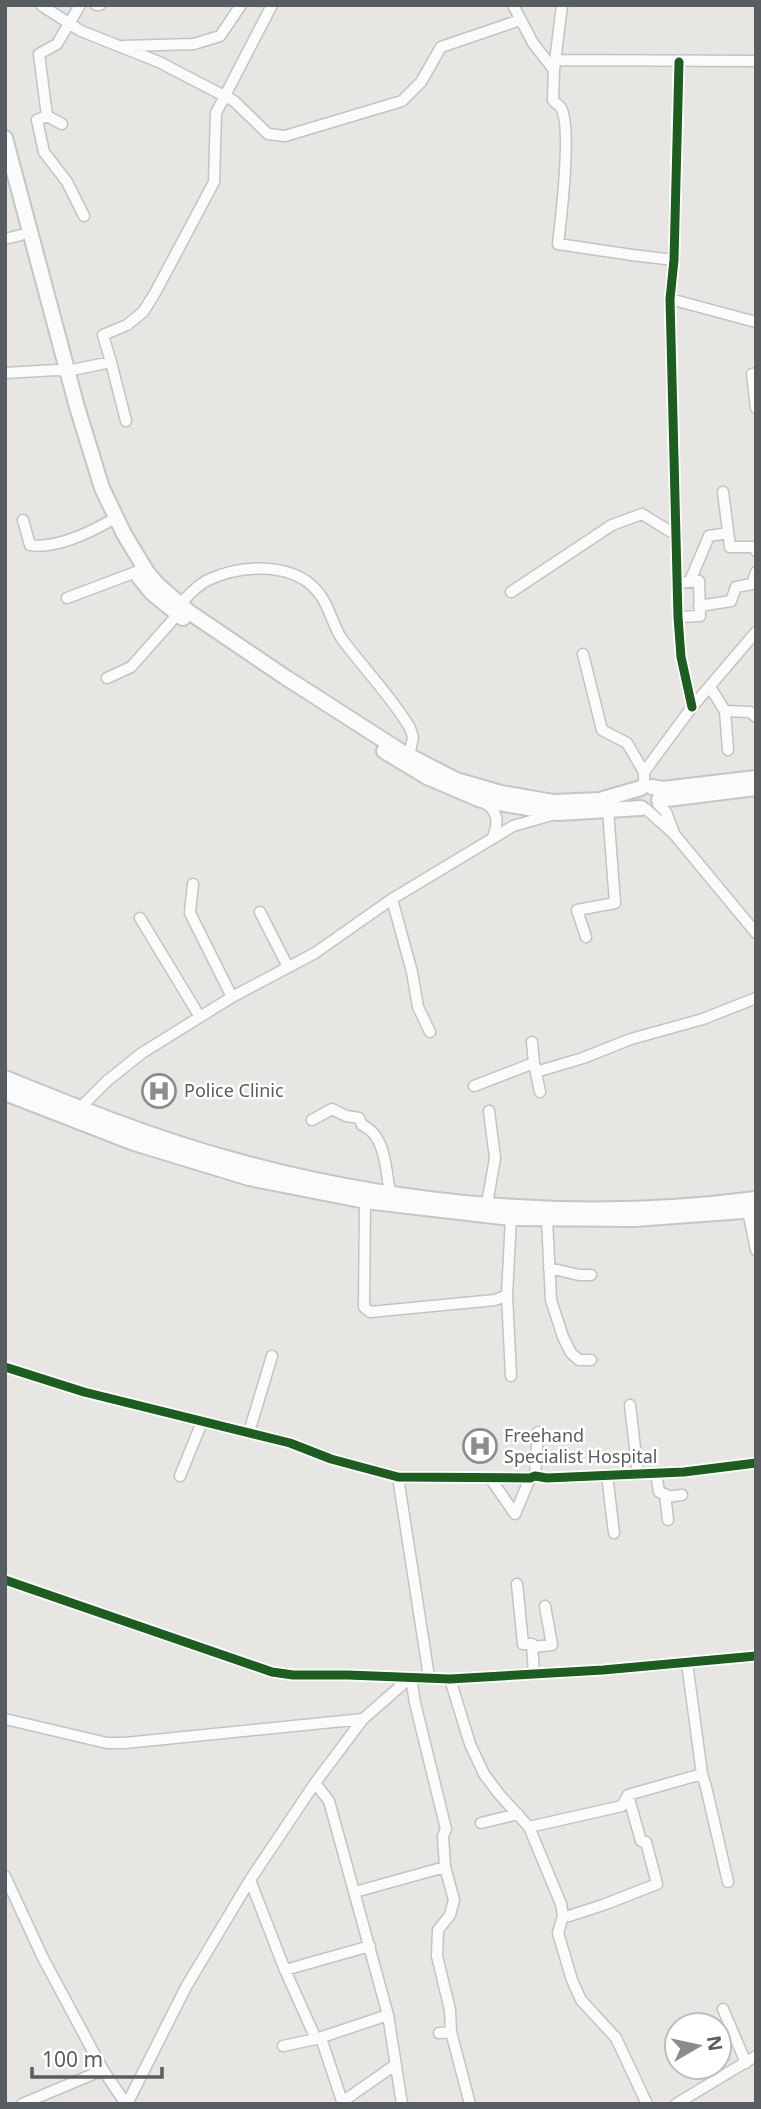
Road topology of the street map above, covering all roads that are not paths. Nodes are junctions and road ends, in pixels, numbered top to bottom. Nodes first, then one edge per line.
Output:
1 (41, 5) edge
2 (80, 5) edge
3 (242, 5) edge
4 (272, 5) edge
5 (513, 5) edge
6 (562, 5) edge
7 (520, 20) junction
8 (70, 23) junction
9 (115, 46) junction
10 (756, 61) edge
11 (679, 62) junction
12 (554, 65) junction
13 (224, 95) junction
14 (47, 116) junction
15 (62, 124) dead end
16 (5, 138) edge
17 (5, 173) edge
18 (84, 216) dead end
19 (21, 235) junction
20 (5, 239) edge
21 (674, 260) junction
22 (670, 299) junction
23 (756, 322) edge
24 (111, 362) junction
25 (62, 371) junction
26 (5, 373) edge
27 (756, 373) edge
28 (756, 408) edge
29 (126, 421) dead end
30 (723, 492) dead end
31 (23, 520) dead end
32 (108, 522) junction
33 (728, 533) junction
34 (676, 535) junction
35 (756, 551) edge
36 (136, 572) junction
37 (756, 572) edge
38 (690, 581) junction
39 (677, 583) junction
40 (511, 592) dead end
41 (67, 598) dead end
42 (699, 606) junction
43 (179, 609) junction
44 (678, 617) junction
45 (756, 632) edge
46 (583, 654) dead end
47 (107, 678) dead end
48 (710, 687) junction
49 (692, 706) junction
50 (725, 711) junction
51 (756, 717) edge
52 (728, 750) dead end
53 (409, 756) junction
54 (756, 778) edge
55 (756, 788) edge
56 (648, 794) junction
57 (481, 800) junction
58 (608, 810) junction
59 (558, 813) junction
60 (493, 837) junction
61 (192, 884) dead end
62 (392, 899) junction
63 (260, 912) dead end
64 (140, 918) dead end
65 (756, 933) edge
66 (586, 937) dead end
67 (288, 967) junction
68 (232, 997) junction
69 (756, 998) edge
70 (200, 1017) junction
71 (430, 1032) dead end
72 (532, 1042) dead end
73 (535, 1068) junction
74 (5, 1078) edge
75 (474, 1086) dead end
76 (5, 1093) edge
77 (540, 1093) dead end
78 (489, 1111) dead end
79 (75, 1113) junction
80 (312, 1120) dead end
81 (390, 1194) junction
82 (365, 1201) junction
83 (486, 1204) junction
84 (753, 1207) edge
85 (511, 1218) junction
86 (547, 1219) junction
87 (756, 1250) edge
88 (549, 1268) junction
89 (591, 1275) dead end
90 (507, 1295) junction
91 (272, 1356) dead end
92 (591, 1360) dead end
93 (5, 1367) edge
94 (511, 1376) dead end
95 (631, 1405) dead end
96 (202, 1422) junction
97 (249, 1432) junction
98 (538, 1432) dead end
99 (756, 1464) edge
100 (656, 1473) junction
101 (638, 1474) junction
102 (607, 1475) junction
103 (180, 1476) dead end
104 (398, 1477) junction
105 (533, 1477) junction
106 (490, 1478) junction
107 (682, 1495) dead end
108 (666, 1497) junction
109 (668, 1520) dead end
110 (614, 1533) dead end
111 (5, 1580) edge
112 (517, 1584) dead end
113 (545, 1606) dead end
114 (532, 1647) junction
115 (756, 1656) edge
116 (687, 1663) junction
117 (534, 1674) junction
118 (411, 1677) junction
119 (429, 1677) junction
120 (450, 1679) junction
121 (5, 1719) edge
122 (363, 1719) junction
123 (702, 1774) junction
124 (315, 1783) junction
125 (628, 1795) junction
126 (518, 1814) junction
127 (481, 1823) dead end
128 (529, 1827) junction
129 (444, 1867) junction
130 (5, 1876) edge
131 (250, 1881) junction
132 (728, 1882) dead end
133 (355, 1892) junction
134 (563, 1916) junction
135 (370, 1947) junction
136 (285, 1970) junction
137 (723, 2009) dead end
138 (388, 2015) junction
139 (451, 2032) junction
140 (439, 2033) dead end
141 (318, 2039) junction
142 (283, 2046) dead end
143 (756, 2056) edge
144 (746, 2063) junction
145 (395, 2065) junction
146 (103, 2070) junction
147 (342, 2103) edge
148 (22, 2104) edge
149 (126, 2104) edge
150 (402, 2104) edge
151 (470, 2104) edge
152 (646, 2104) edge
153 (676, 2104) edge

1 - 8 street
2 - 8 street
3 - 9 street
4 - 13 street
5 - 7 street
6 - 12 street
7 - 12 street
7 - 13 street
8 - 9 street
8 - 14 street
9 - 13 street
10 - 11 street
11 - 12 street
11 - 21 street
12 - 21 street
13 - 24 street
14 - 15 street
14 - 18 street
16 - 25 main road
17 - 19 main road
19 - 20 street
19 - 25 main road
21 - 22 street
22 - 23 street
22 - 34 street
24 - 25 street
24 - 29 street
25 - 26 street
25 - 32 main road
25 - 43 main road
27 - 28 street
30 - 33 street
31 - 32 street
32 - 36 main road
33 - 35 street
33 - 38 street
34 - 39 street
34 - 40 street
36 - 41 street
36 - 43 main road
37 - 42 street
38 - 39 street
38 - 42 street
39 - 44 street
42 - 44 street
43 - 47 street
43 - 53 main road
43 - 53 street
43 - 57 main road
44 - 49 street
45 - 48 street
46 - 56 street
48 - 49 street
48 - 50 street
49 - 56 street
50 - 51 street
50 - 52 street
53 - 56 main road
54 - 56 main road
55 - 56 main road
56 - 58 main road
56 - 65 street
57 - 59 main road
57 - 60 street
58 - 59 main road
58 - 66 street
59 - 60 street
60 - 62 street
61 - 68 street
62 - 67 street
62 - 71 street
63 - 67 street
64 - 70 street
67 - 68 street
68 - 70 street
69 - 73 street
70 - 79 street
72 - 73 street
73 - 75 street
73 - 77 street
74 - 79 main road
76 - 79 main road
78 - 83 street
79 - 81 main road
79 - 82 main road
80 - 81 street
81 - 83 main road
82 - 85 main road
82 - 90 street
83 - 84 main road
84 - 86 main road
84 - 87 street
85 - 86 main road
85 - 90 street
86 - 88 street
88 - 89 street
88 - 92 street
90 - 94 street
91 - 97 street
93 - 96 street
95 - 101 street
96 - 97 street
96 - 103 street
97 - 104 street
98 - 105 street
99 - 100 street
100 - 101 street
100 - 108 street
101 - 102 street
102 - 105 street
102 - 110 street
104 - 106 street
104 - 119 street
105 - 106 street
105 - 106 street
107 - 108 street
108 - 109 street
111 - 118 street
112 - 114 street
113 - 114 street
114 - 117 street
115 - 116 street
116 - 117 street
116 - 123 street
117 - 120 street
118 - 119 street
118 - 122 street
118 - 129 street
119 - 120 street
120 - 126 street
121 - 122 street
122 - 124 street
123 - 125 street
123 - 132 street
124 - 131 street
124 - 133 street
125 - 128 street
125 - 134 street
126 - 127 street
126 - 128 street
128 - 134 street
129 - 133 street
129 - 139 street
130 - 146 street
131 - 136 street
131 - 149 street
133 - 135 street
134 - 152 street
135 - 136 street
135 - 138 street
136 - 141 street
137 - 144 street
138 - 141 street
138 - 145 street
139 - 140 street
139 - 151 street
141 - 142 street
141 - 147 street
143 - 144 street
144 - 153 street
145 - 147 street
145 - 150 street
146 - 148 street
146 - 149 street

